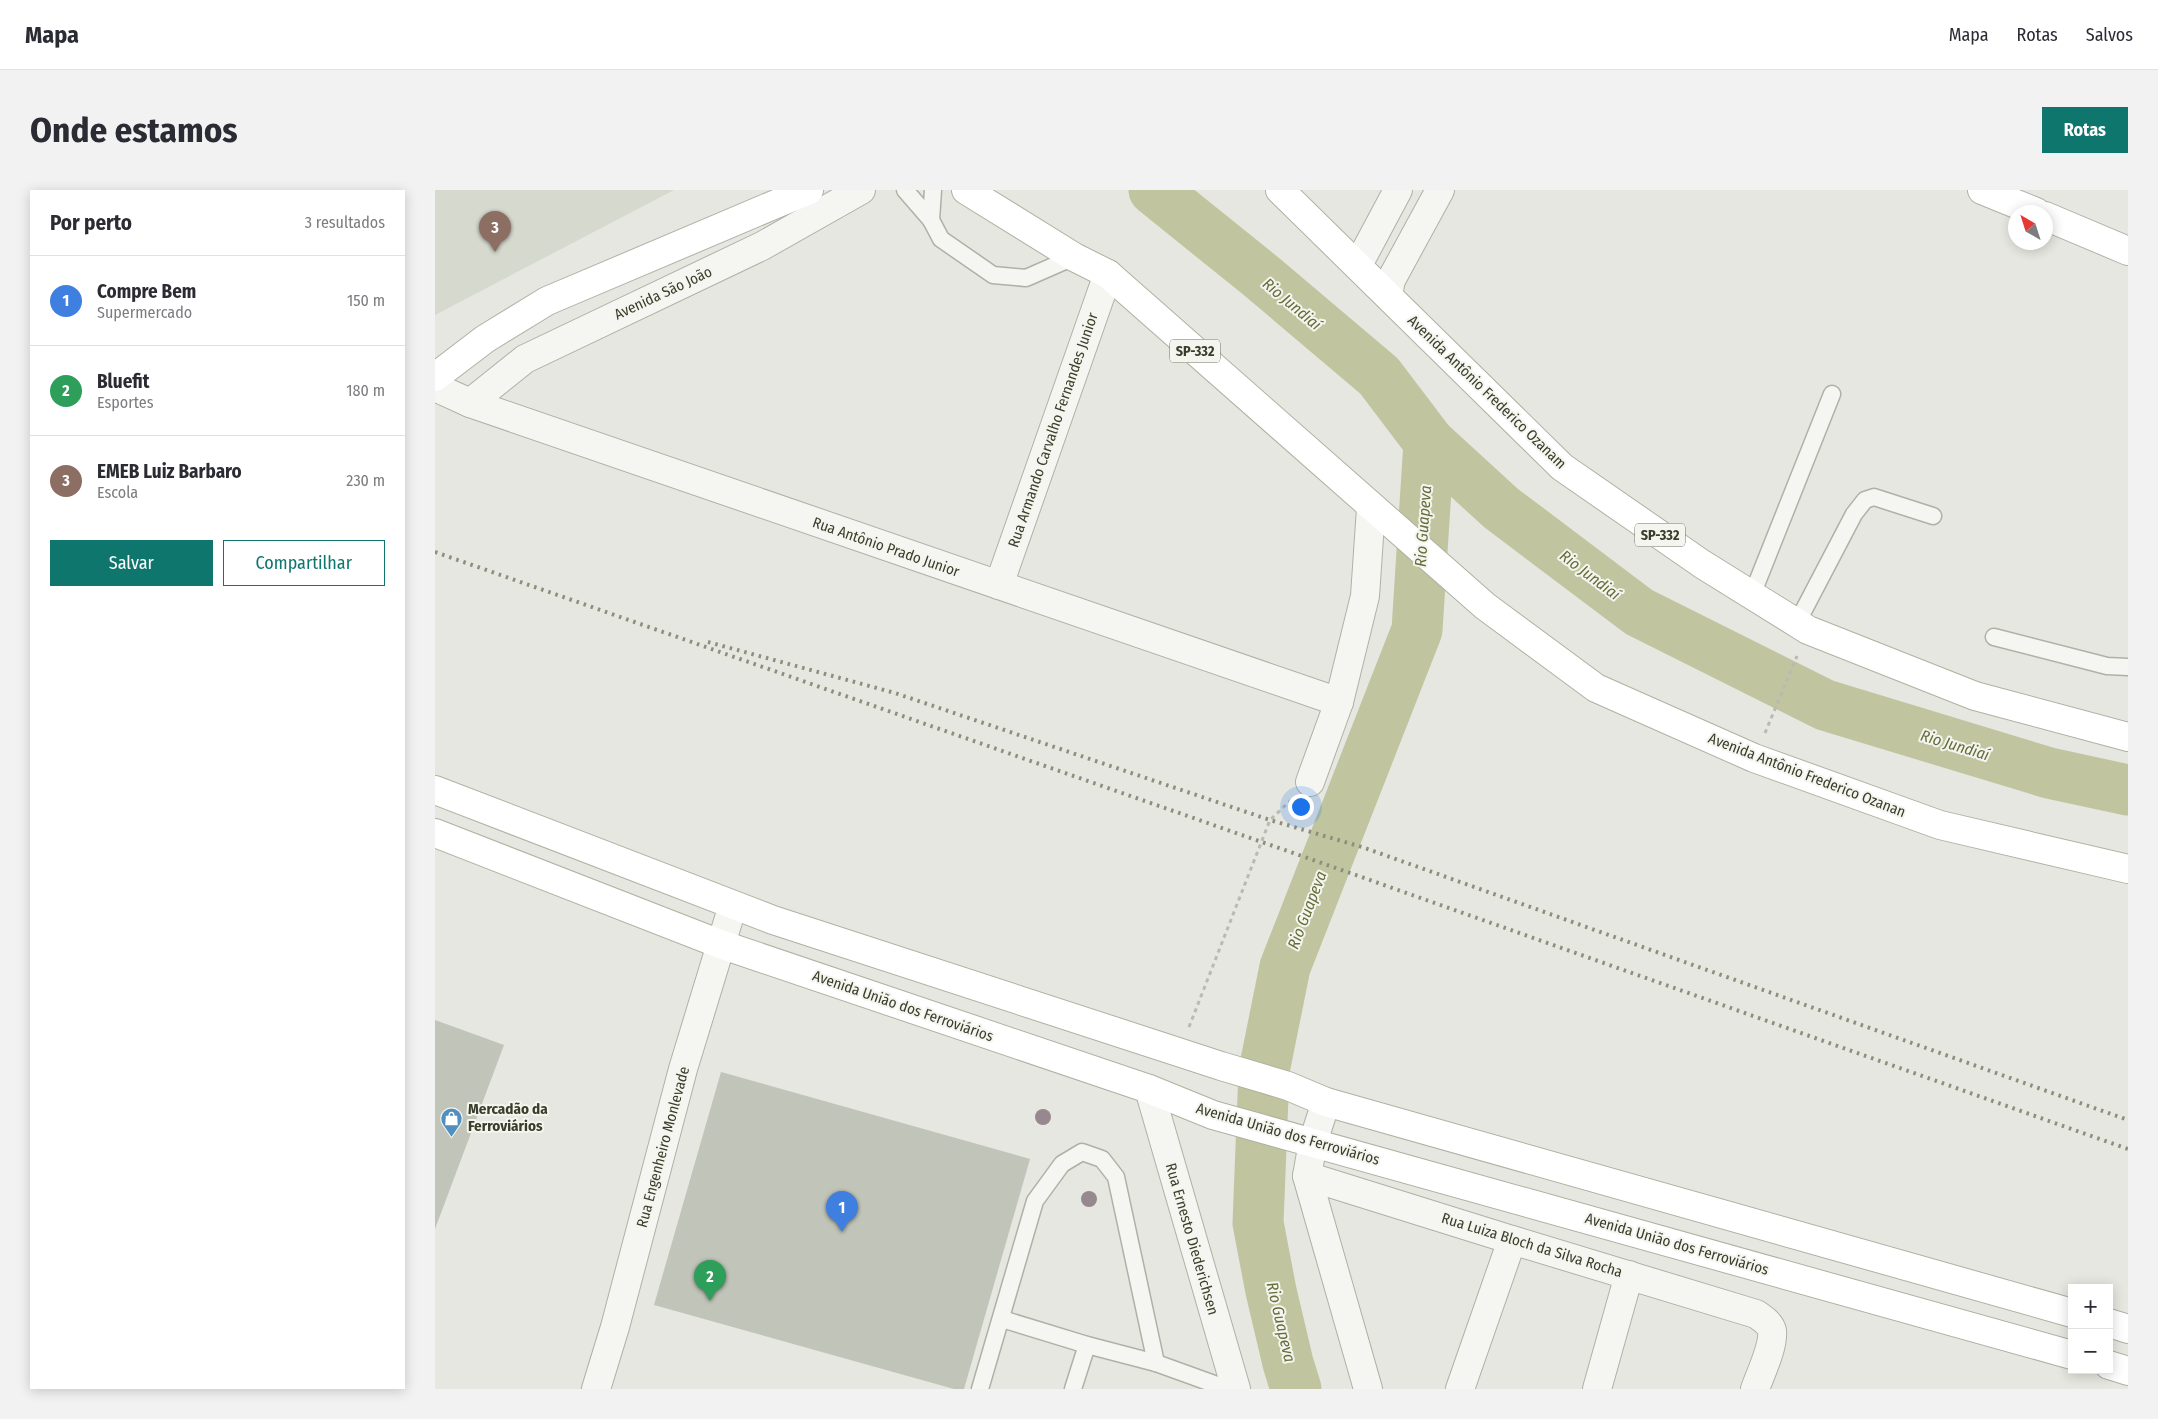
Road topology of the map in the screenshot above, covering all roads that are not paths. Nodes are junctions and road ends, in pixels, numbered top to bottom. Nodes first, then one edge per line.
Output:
1 (861, 190) edge
2 (905, 190) edge
3 (933, 190) edge
4 (966, 190) edge
5 (1280, 190) edge
6 (1398, 190) edge
7 (1440, 190) edge
8 (1982, 190) edge
9 (799, 192) edge
10 (2019, 205) edge
11 (2053, 219) edge
12 (931, 220) junction
13 (2128, 251) edge
14 (1074, 257) junction
15 (1358, 265) junction
16 (1108, 274) junction
17 (1389, 296) junction
18 (435, 377) edge
19 (435, 387) edge
20 (1832, 394) dead end
21 (469, 402) junction
22 (1371, 508) junction
23 (1933, 516) dead end
24 (999, 585) junction
25 (1752, 595) junction
26 (1803, 626) junction
27 (1994, 637) dead end
28 (2128, 667) edge
29 (1339, 702) junction
30 (2128, 737) edge
31 (435, 782) edge
32 (1310, 782) road end
33 (435, 790) edge
34 (508, 818) junction
35 (435, 833) edge
36 (2128, 869) edge
37 (733, 905) junction
38 (720, 944) junction
39 (1149, 1089) junction
40 (1326, 1102) junction
41 (1311, 1142) junction
42 (1307, 1176) junction
43 (1512, 1240) junction
44 (1629, 1275) junction
45 (2068, 1312) edge
46 (1002, 1319) junction
47 (2113, 1324) edge
48 (2128, 1329) edge
49 (1087, 1345) junction
50 (2068, 1354) edge
51 (1156, 1363) junction
52 (2113, 1366) edge
53 (2128, 1371) edge
54 (595, 1389) edge
55 (980, 1389) edge
56 (1073, 1389) edge
57 (1228, 1389) edge
58 (1236, 1389) edge
59 (1368, 1389) edge
60 (1460, 1389) edge
61 (1597, 1389) edge
62 (1755, 1389) edge

1 - 21 street, Avenida São João
2 - 12 lane
3 - 12 lane
4 - 14 main road, SP-332
5 - 15 main road, Avenida Antônio Frederico Ozanam / SP-332
6 - 15 street
7 - 17 street
8 - 10 main road
9 - 18 main road
11 - 13 main road
12 - 14 lane
14 - 16 main road, SP-332
15 - 17 main road, Avenida Antônio Frederico Ozanam / SP-332
16 - 22 main road, SP-332
16 - 24 street, Rua Armando Carvalho Fernandes Junior
17 - 25 main road, Avenida Antônio Frederico Ozanam / SP-332
19 - 21 street, Rua Antônio Prado Junior
20 - 25 lane
21 - 24 street, Rua Antônio Prado Junior
22 - 29 street
22 - 36 main road, Avenida Antônio Frederico Ozanan / SP-332
23 - 26 lane
24 - 29 street, Rua Antônio Prado Junior
25 - 26 main road, Avenida Antônio Frederico Ozanam / SP-332
26 - 30 main road, Avenida Antônio Frederico Ozanam / SP-332
27 - 28 lane
29 - 32 street
31 - 34 main road
33 - 34 main road
34 - 37 main road
35 - 38 main road, Avenida União dos Ferroviários
37 - 38 street, Rua Engenheiro Monlevade
37 - 40 main road
38 - 39 main road, Avenida União dos Ferroviários
38 - 54 street, Rua Engenheiro Monlevade
39 - 41 main road, Avenida União dos Ferroviários
39 - 58 street, Rua Ernesto Diederichsen
40 - 41 street
40 - 45 main road
41 - 42 street
41 - 50 main road, Avenida União dos Ferroviários
42 - 43 street, Rua Luiza Bloch da Silva Rocha
42 - 59 street
43 - 44 street, Rua Luiza Bloch da Silva Rocha
43 - 60 street
44 - 61 street
44 - 62 street, Rua Luiza Bloch da Silva Rocha
46 - 49 lane
46 - 51 lane
46 - 55 lane
47 - 48 main road
49 - 51 lane
49 - 56 lane
51 - 57 lane
52 - 53 main road

